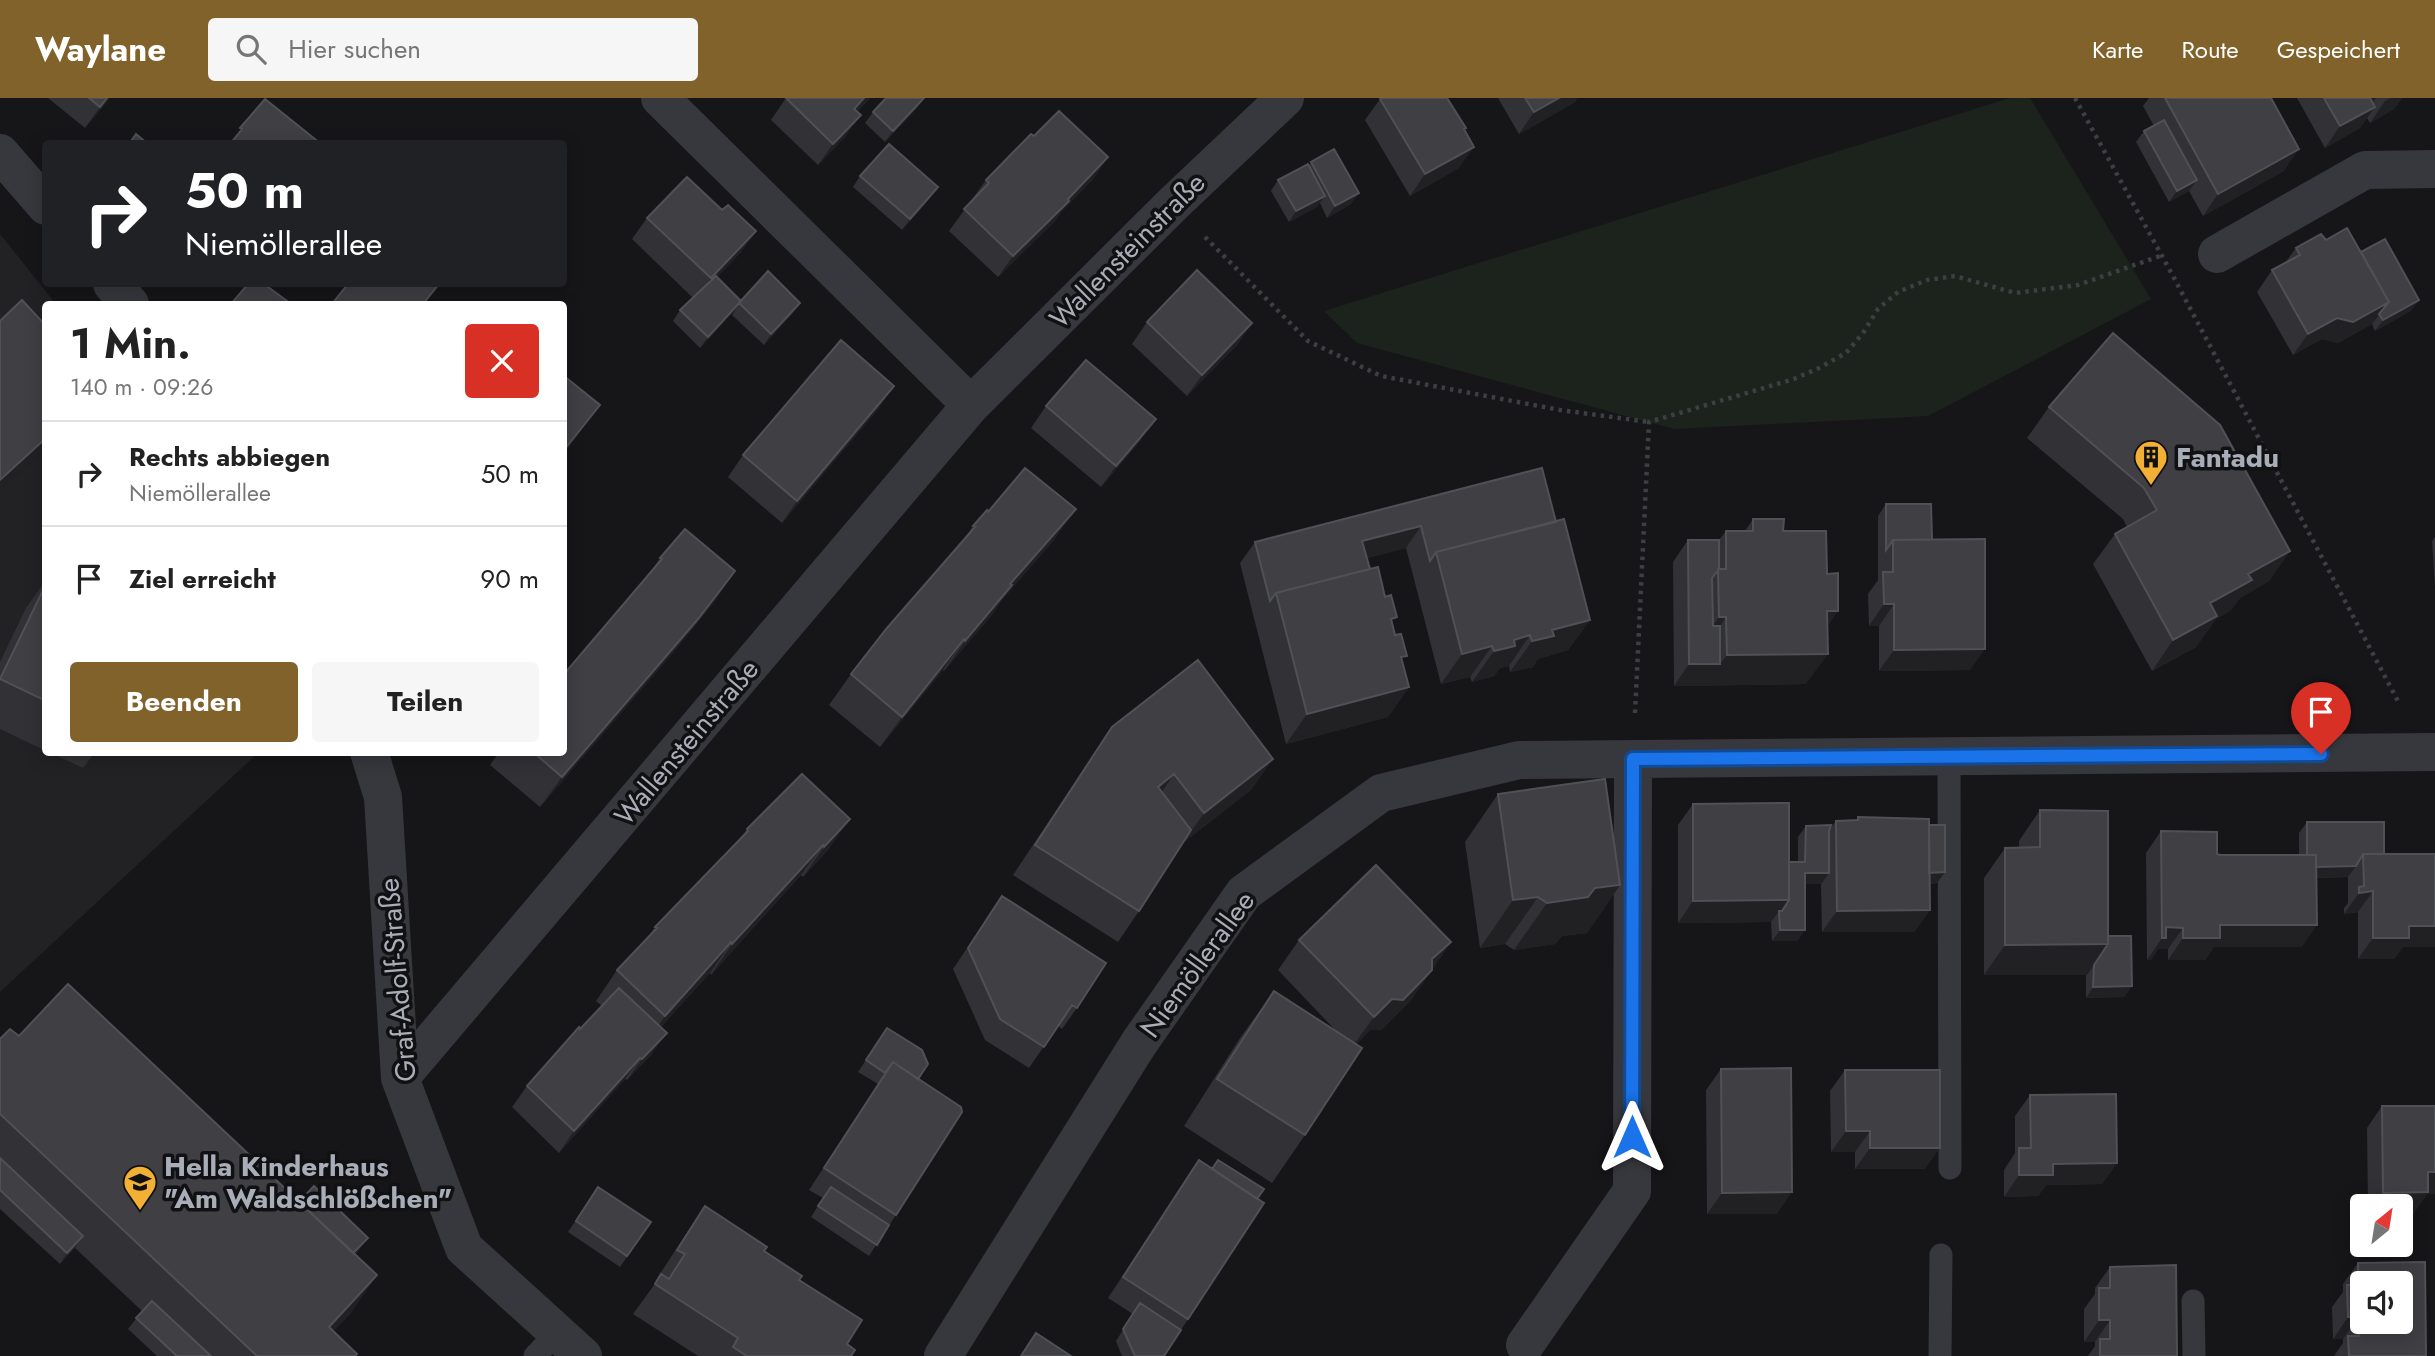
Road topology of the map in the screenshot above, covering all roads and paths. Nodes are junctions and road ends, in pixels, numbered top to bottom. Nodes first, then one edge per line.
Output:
1 (660, 98) edge
2 (1285, 98) edge
3 (2075, 98) edge
4 (0, 153) edge
5 (2435, 169) edge
6 (42, 201) edge
7 (1174, 203) junction
8 (2217, 254) dead end
9 (2160, 256) junction
10 (115, 287) edge
11 (127, 301) edge
12 (971, 405) junction
13 (1649, 422) junction
14 (2431, 753) edge
15 (370, 756) edge
16 (1949, 757) junction
17 (1633, 759) junction
18 (400, 1078) junction
19 (1950, 1168) dead end
20 (1941, 1255) dead end
21 (2193, 1301) dead end
22 (1525, 1345) dead end
23 (558, 1348) edge
24 (943, 1356) edge
25 (1940, 1356) edge
26 (2194, 1356) edge

1 - 12 street
2 - 7 street, Wallensteinstraße
3 - 9 path
4 - 6 street
5 - 8 street
7 - 12 street, Wallensteinstraße
7 - 13 path
9 - 13 path
9 - 14 path
10 - 11 street
12 - 18 street, Wallensteinstraße
13 - 17 path
14 - 16 street, Niemöllerallee
15 - 18 street, Graf-Adolf-Straße
16 - 17 street, Niemöllerallee
16 - 19 lane
17 - 22 street
17 - 24 street, Niemöllerallee
18 - 23 street, Graf-Adolf-Straße
20 - 25 lane
21 - 26 lane

